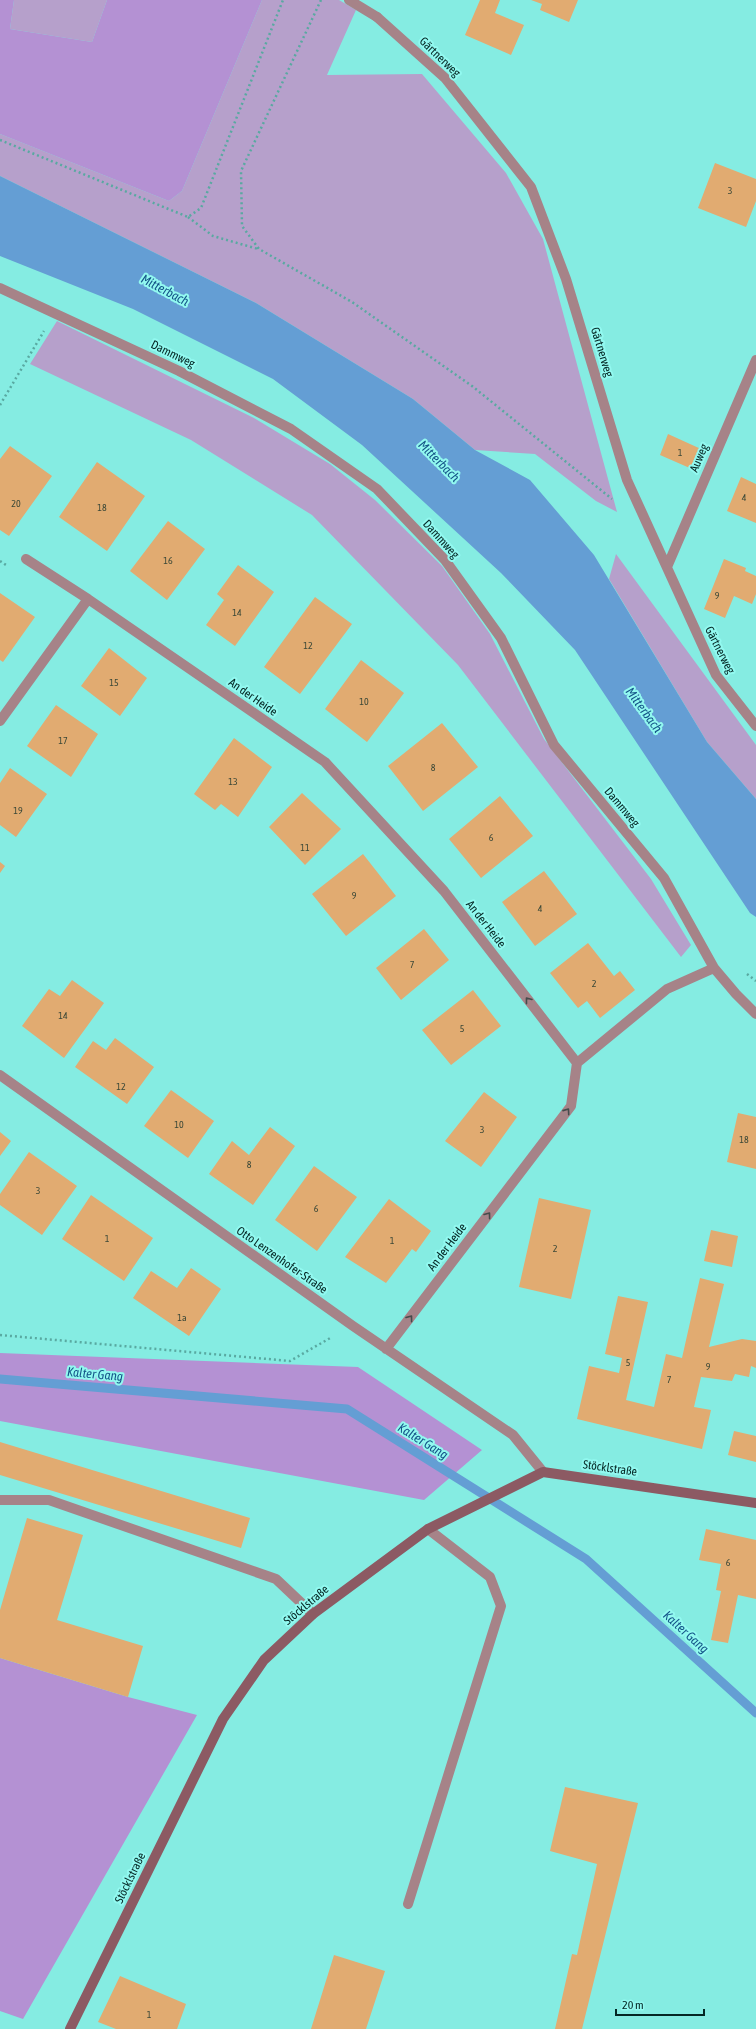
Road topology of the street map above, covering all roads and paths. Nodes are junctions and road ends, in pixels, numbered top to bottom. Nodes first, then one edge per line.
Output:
1 (283, 0) edge
2 (321, 0) edge
3 (349, 0) edge
4 (0, 140) edge
5 (188, 217) junction
6 (259, 249) junction
7 (0, 288) edge
8 (54, 313) junction
9 (756, 360) edge
10 (0, 405) edge
11 (613, 500) dead end
12 (26, 559) dead end
13 (666, 567) junction
14 (88, 599) junction
15 (0, 721) edge
16 (756, 726) edge
17 (714, 968) junction
18 (756, 1014) edge
19 (577, 1063) junction
20 (0, 1075) edge
21 (352, 1326) junction
22 (0, 1335) edge
23 (386, 1349) junction
24 (543, 1472) junction
25 (0, 1500) edge
26 (756, 1503) edge
27 (428, 1529) junction
28 (313, 1614) junction
29 (408, 1904) dead end
30 (70, 2029) edge

1 - 5 path
2 - 6 path
3 - 13 street, Gärtnerweg
4 - 5 path
5 - 6 path
6 - 11 path
7 - 8 street, Dammweg
8 - 10 path
8 - 17 street, Dammweg
9 - 13 street, Auweg
12 - 14 street, An der Heide
13 - 16 street, Gärtnerweg
14 - 15 street
19 -> 14 street, An der Heide
17 - 18 street, Dammweg
17 - 19 street
23 -> 19 street, An der Heide
20 - 21 street, Otto Lenzenhofer-Straße
21 - 22 path
21 - 23 street, Otto Lenzenhofer-Straße
23 - 24 street, Otto Lenzenhofer-Straße
24 - 26 street, Stöcklstraße
24 - 27 street, Stöcklstraße
25 - 28 street
27 - 28 street, Stöcklstraße
27 - 29 street
28 - 30 street, Stöcklstraße

